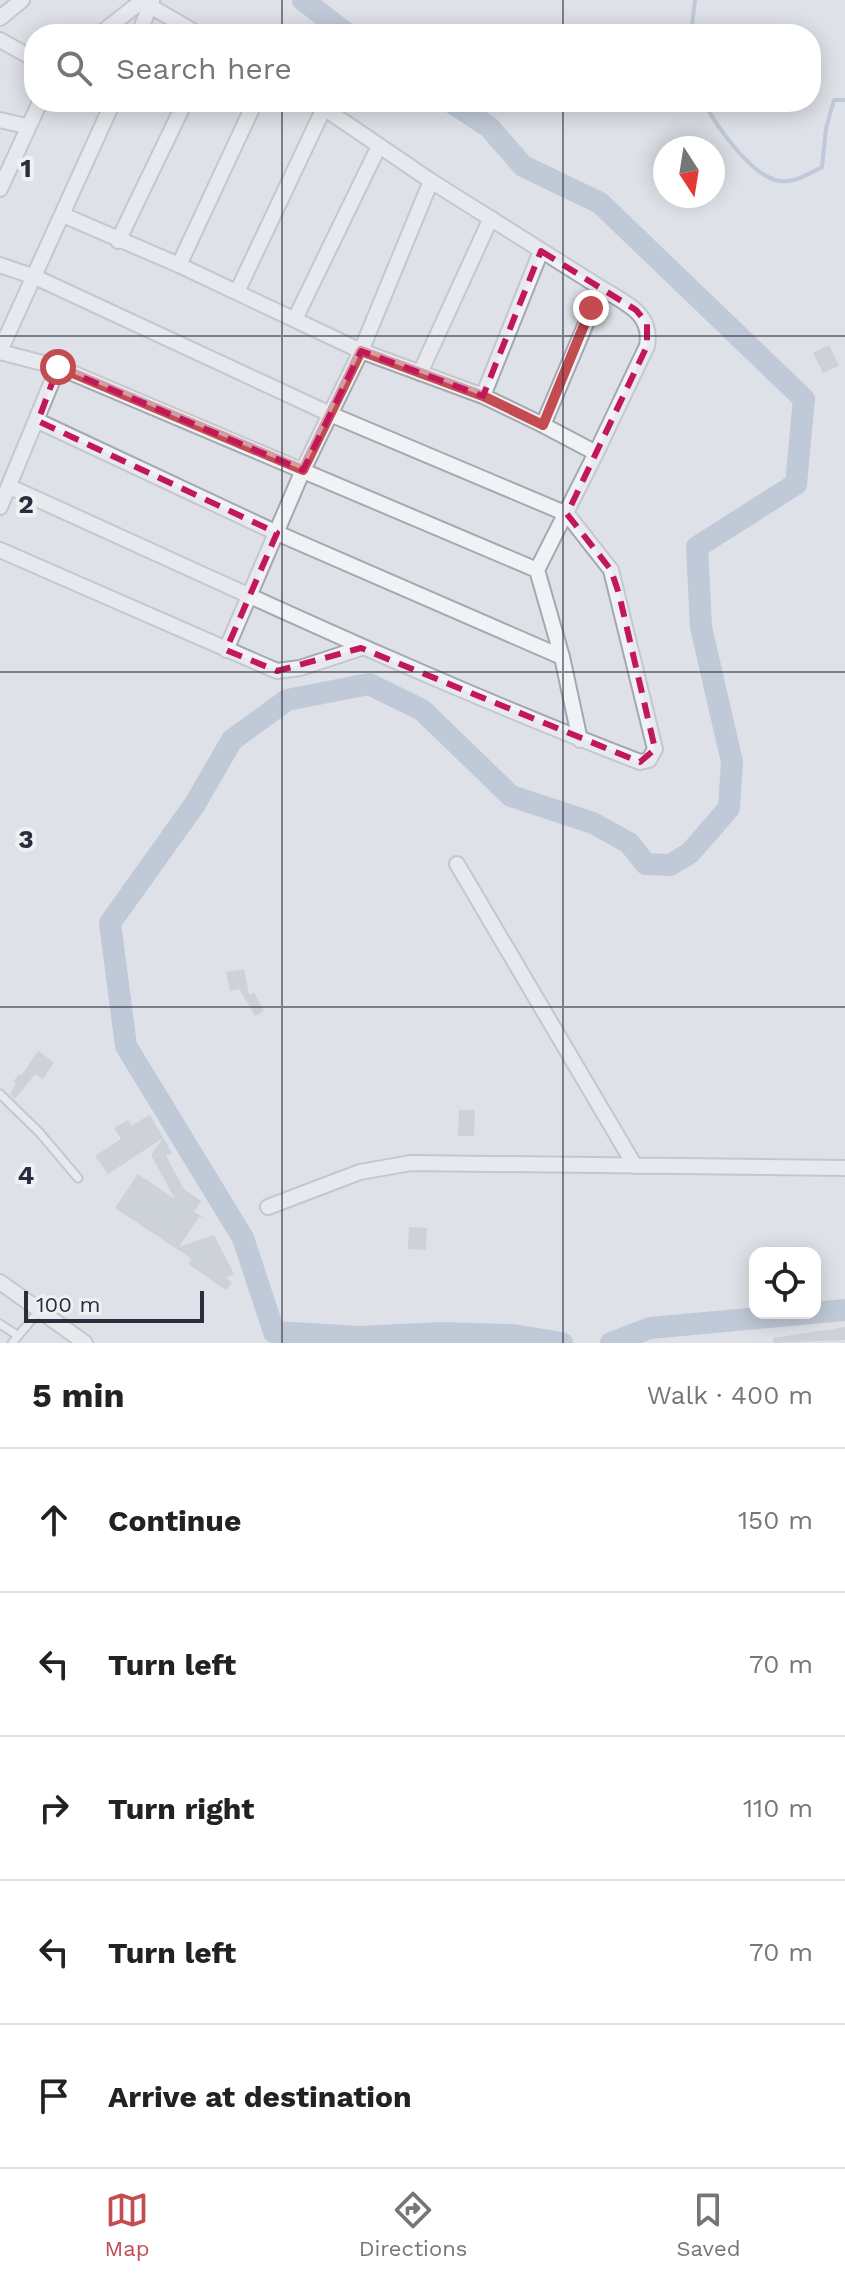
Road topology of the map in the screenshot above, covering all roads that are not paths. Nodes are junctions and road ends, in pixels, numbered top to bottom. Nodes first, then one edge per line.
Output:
1 (22, 0) edge
2 (148, 2) edge
3 (0, 18) edge
4 (115, 24) edge
5 (142, 24) edge
6 (182, 24) edge
7 (0, 40) edge
8 (24, 53) edge
9 (34, 112) edge
10 (109, 112) edge
11 (180, 112) edge
12 (250, 112) edge
13 (317, 112) edge
14 (330, 112) edge
15 (0, 120) edge
16 (26, 126) junction
17 (379, 146) junction
18 (431, 181) junction
19 (0, 189) edge
20 (63, 215) junction
21 (491, 218) junction
22 (118, 241) junction
23 (541, 251) junction
24 (0, 265) edge
25 (179, 265) junction
26 (35, 277) junction
27 (601, 288) junction
28 (237, 292) junction
29 (295, 319) junction
30 (361, 351) junction
31 (0, 352) edge
32 (58, 367) junction
33 (420, 373) junction
34 (483, 396) junction
35 (330, 414) junction
36 (38, 421) junction
37 (543, 425) junction
38 (596, 453) junction
39 (303, 470) junction
40 (10, 487) junction
41 (0, 507) edge
42 (567, 514) junction
43 (277, 533) junction
44 (0, 550) edge
45 (537, 570) junction
46 (249, 594) junction
47 (361, 648) junction
48 (226, 650) junction
49 (562, 657) junction
50 (580, 740) junction
51 (457, 864) dead end
52 (0, 1094) edge
53 (635, 1166) junction
54 (845, 1168) edge
55 (78, 1178) dead end
56 (268, 1207) dead end
57 (0, 1282) edge
58 (39, 1311) junction
59 (0, 1324) edge
60 (17, 1335) junction
61 (12, 1343) edge
62 (85, 1343) edge

1 - 3 street
2 - 4 street
2 - 5 street
2 - 6 street
7 - 8 street
9 - 16 street
10 - 20 street
11 - 22 street
12 - 25 street
13 - 28 street
14 - 17 street
15 - 16 street
16 - 19 street
17 - 18 street
17 - 29 street
18 - 21 street
18 - 30 street
20 - 22 street
20 - 26 street
21 - 23 street
21 - 33 street
22 - 25 street
23 - 27 street
23 - 34 street
24 - 26 street
25 - 28 street
26 - 31 street
26 - 35 street
27 - 37 street
27 - 38 street
28 - 29 street
29 - 30 street
30 - 33 street
30 - 35 street
31 - 32 street
32 - 36 street
32 - 39 street
33 - 34 street
34 - 37 street
35 - 39 street
35 - 42 street
36 - 40 street
36 - 43 street
37 - 38 street
38 - 42 street
39 - 43 street
39 - 45 street
40 - 41 street
40 - 46 street
42 - 45 street
42 - 50 street
43 - 46 street
43 - 49 street
44 - 48 street
45 - 49 street
46 - 47 street
46 - 48 street
47 - 48 street
47 - 50 street
49 - 50 street
51 - 53 street
52 - 55 lane
53 - 54 street
53 - 56 street
57 - 58 street
58 - 60 lane
58 - 62 street
59 - 60 lane
60 - 61 lane

